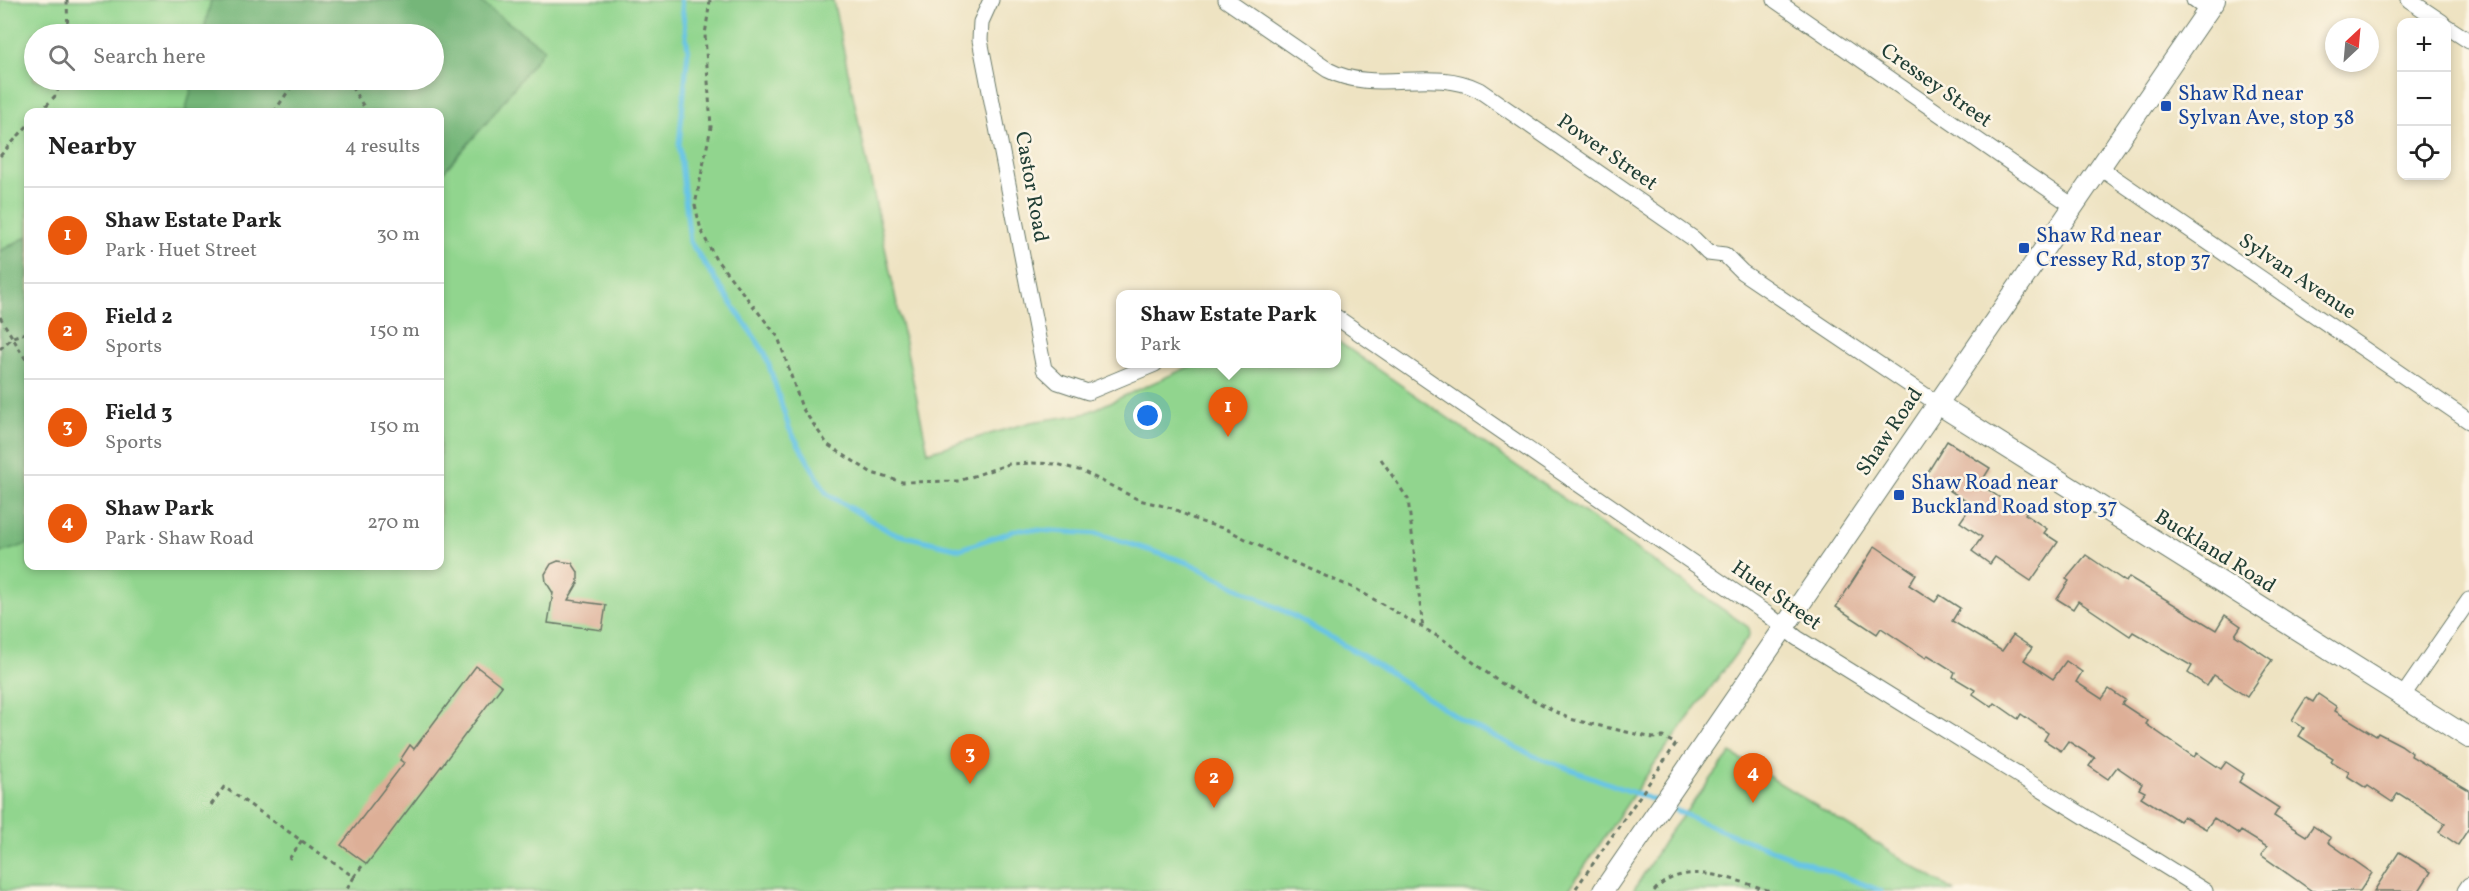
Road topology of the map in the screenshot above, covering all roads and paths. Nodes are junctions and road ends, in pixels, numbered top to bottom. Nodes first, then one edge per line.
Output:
1 (67, 0) edge
2 (710, 0) edge
3 (991, 0) edge
4 (1226, 0) edge
5 (1775, 0) edge
6 (2409, 0) edge
7 (2206, 3) edge
8 (2436, 18) edge
9 (68, 24) edge
10 (2451, 29) edge
11 (2469, 41) edge
12 (58, 90) edge
13 (289, 90) edge
14 (354, 90) edge
15 (44, 108) edge
16 (277, 108) edge
17 (364, 108) edge
18 (24, 129) edge
19 (0, 156) edge
20 (2100, 168) junction
21 (2073, 206) junction
22 (0, 317) edge
23 (1341, 320) edge
24 (24, 333) edge
25 (13, 337) junction
26 (0, 349) edge
27 (24, 356) edge
28 (1144, 368) edge
29 (1938, 404) junction
30 (2469, 421) edge
31 (1381, 459) dead end
32 (2469, 600) edge
33 (1784, 628) junction
34 (1423, 629) junction
35 (2402, 697) junction
36 (2469, 738) edge
37 (211, 805) dead end
38 (302, 840) junction
39 (289, 859) dead end
40 (365, 862) dead end
41 (354, 877) junction
42 (2469, 885) edge
43 (346, 891) edge
44 (1574, 891) edge
45 (1603, 891) edge
46 (1654, 891) edge
47 (1770, 891) edge
48 (2205, 891) edge
49 (2465, 891) edge

1 - 9 path
2 - 34 path
3 - 28 street, Castor Road
4 - 29 street, Power Street
5 - 21 street, Cressey Street
6 - 8 street
7 - 20 street, Shaw Road
10 - 11 street
12 - 15 path
13 - 16 path
14 - 17 path
18 - 19 path
20 - 21 street, Shaw Road
20 - 30 street, Sylvan Avenue
21 - 29 street, Shaw Road
22 - 25 path
23 - 33 street, Huet Street
24 - 25 path
25 - 26 path
25 - 27 path
29 - 33 street, Shaw Road
29 - 35 street, Buckland Road
31 - 34 path
32 - 35 street
33 - 45 street, Shaw Road
33 - 48 street, Huet Street
34 - 44 path
35 - 36 street, Buckland Road
37 - 38 path
38 - 39 path
38 - 41 path
40 - 41 path
41 - 43 path
42 - 49 street
46 - 47 path

